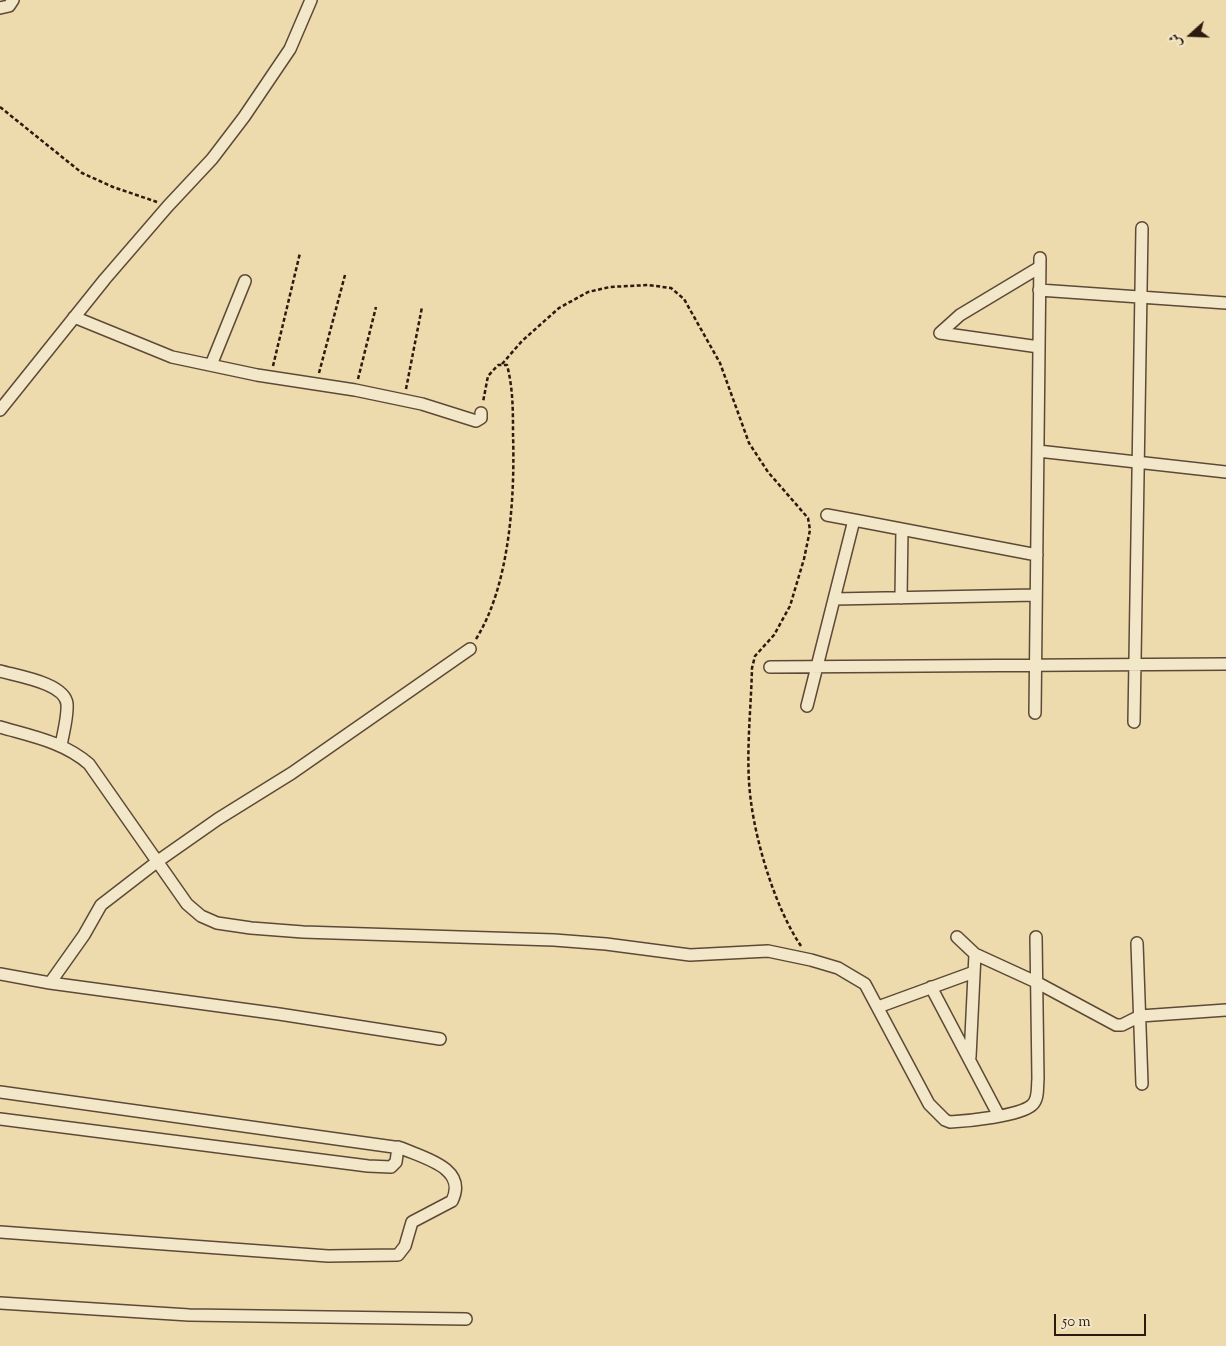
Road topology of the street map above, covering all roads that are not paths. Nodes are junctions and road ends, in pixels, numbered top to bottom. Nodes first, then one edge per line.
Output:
1 (13, 0) edge
2 (311, 0) edge
3 (0, 8) edge
4 (1142, 228) dead end
5 (245, 280) dead end
6 (1039, 290) junction
7 (1141, 297) junction
8 (1226, 303) edge
9 (74, 318) junction
10 (1039, 347) junction
11 (211, 365) junction
12 (0, 410) edge
13 (481, 413) road end
14 (1038, 451) junction
15 (1138, 462) junction
16 (1226, 472) edge
17 (827, 515) dead end
18 (854, 520) junction
19 (902, 529) junction
20 (1036, 555) junction
21 (1036, 595) junction
22 (901, 598) junction
23 (834, 599) junction
24 (470, 649) road end
25 (1226, 664) edge
26 (1035, 665) junction
27 (1135, 665) junction
28 (770, 667) dead end
29 (817, 667) junction
30 (0, 671) edge
31 (807, 706) dead end
32 (1035, 713) dead end
33 (1134, 722) dead end
34 (0, 727) edge
35 (60, 746) junction
36 (158, 861) junction
37 (957, 937) dead end
38 (1036, 937) dead end
39 (1137, 943) dead end
40 (975, 954) junction
41 (974, 972) junction
42 (0, 974) edge
43 (1036, 982) junction
44 (50, 983) junction
45 (931, 987) junction
46 (878, 1006) junction
47 (1226, 1010) edge
48 (1140, 1016) junction
49 (440, 1039) dead end
50 (970, 1059) junction
51 (1142, 1084) dead end
52 (0, 1092) edge
53 (999, 1116) junction
54 (0, 1119) edge
55 (398, 1147) junction
56 (0, 1232) edge
57 (0, 1303) edge
58 (466, 1319) dead end

1 - 3 street
2 - 9 street
4 - 7 street
5 - 11 street
6 - 7 street
6 - 10 street
6 - 10 street
7 - 8 street
7 - 15 street
9 - 11 street
9 - 12 street
10 - 14 street
11 - 13 street
14 - 15 street
14 - 20 street
15 - 16 street
15 - 27 street
17 - 18 street
18 - 19 street
18 - 23 street
19 - 20 street
19 - 22 street
20 - 21 street
21 - 22 street
21 - 26 street
22 - 23 street
23 - 29 street
24 - 36 street
25 - 27 street
26 - 27 street
26 - 29 street
26 - 32 street
27 - 33 street
28 - 29 street
29 - 31 street
30 - 35 street
34 - 35 street
35 - 36 street
36 - 44 street
36 - 46 street
37 - 40 street
38 - 43 street
39 - 48 street
40 - 41 street
40 - 43 street
41 - 45 street
41 - 50 street
42 - 44 street
43 - 48 street
43 - 53 street
44 - 49 street
45 - 46 street
45 - 50 street
46 - 53 street
47 - 48 street
48 - 51 street
50 - 53 street
52 - 55 street
54 - 55 street
55 - 56 street
57 - 58 street

